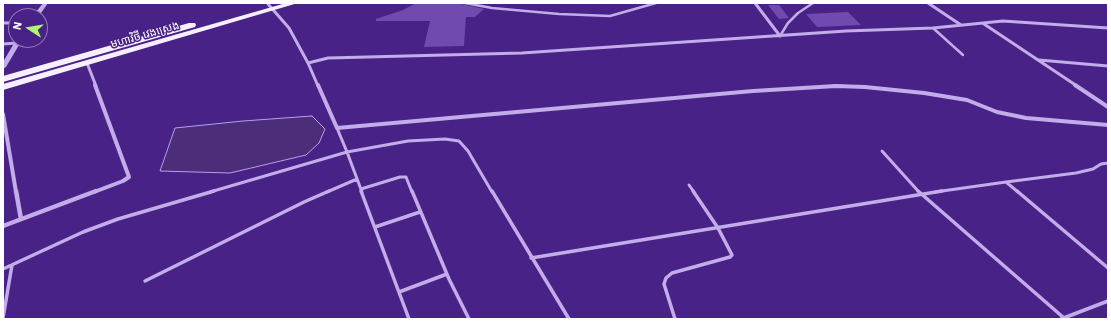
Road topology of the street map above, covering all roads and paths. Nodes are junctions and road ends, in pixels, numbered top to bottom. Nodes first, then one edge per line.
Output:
1 (294, 3) edge
2 (465, 3) edge
3 (656, 3) edge
4 (756, 3) edge
5 (813, 3) edge
6 (928, 3) edge
7 (270, 5) edge
8 (983, 24) junction
9 (962, 26) junction
10 (933, 28) junction
11 (1108, 28) edge
12 (780, 36) junction
13 (14, 48) edge
14 (963, 55) dead end
15 (1038, 60) junction
16 (87, 63) junction
17 (308, 63) junction
18 (1108, 66) edge
19 (3, 67) edge
20 (3, 79) edge
21 (3, 87) edge
22 (1108, 107) edge
23 (3, 114) edge
24 (1108, 125) edge
25 (337, 128) junction
26 (882, 151) dead end
27 (347, 152) junction
28 (1108, 162) edge
29 (357, 179) junction
30 (1006, 182) junction
31 (689, 185) dead end
32 (361, 188) junction
33 (921, 194) junction
34 (420, 212) junction
35 (21, 219) junction
36 (3, 226) edge
37 (375, 226) junction
38 (718, 228) junction
39 (531, 258) junction
40 (12, 265) junction
41 (1108, 268) edge
42 (3, 270) edge
43 (447, 274) junction
44 (145, 281) dead end
45 (399, 292) junction
46 (1108, 301) edge
47 (3, 318) edge
48 (1062, 318) edge
49 (408, 319) edge
50 (469, 319) edge
51 (569, 319) edge
52 (675, 319) edge

1 - 7 main road, មហាវិថី វេងស្រេង
2 - 3 lane
4 - 12 street
5 - 12 lane
6 - 9 street
7 - 16 main road, មហាវិថី វេងស្រេង
7 - 17 street
7 - 20 main road, មហាវិថី វេងស្រេង
8 - 9 street
8 - 11 street
8 - 15 street
9 - 10 street
10 - 12 street
10 - 14 lane
12 - 17 street
13 - 19 street
15 - 18 street
15 - 22 street
16 - 21 main road, មហាវិថី វេងស្រេង
16 - 35 street
17 - 25 street
23 - 35 street
24 - 25 street
25 - 27 lane
26 - 33 lane
27 - 29 lane
27 - 39 lane
27 - 40 lane
28 - 30 lane
29 - 32 lane
29 - 44 lane
30 - 33 lane
30 - 41 lane
31 - 38 lane
32 - 34 lane
32 - 37 lane
33 - 38 lane
33 - 48 lane
34 - 37 lane
34 - 43 lane
35 - 36 street
37 - 45 lane
38 - 39 lane
38 - 52 lane
39 - 51 lane
40 - 42 lane
40 - 47 lane
43 - 45 lane
43 - 50 lane
45 - 49 lane
46 - 48 lane

